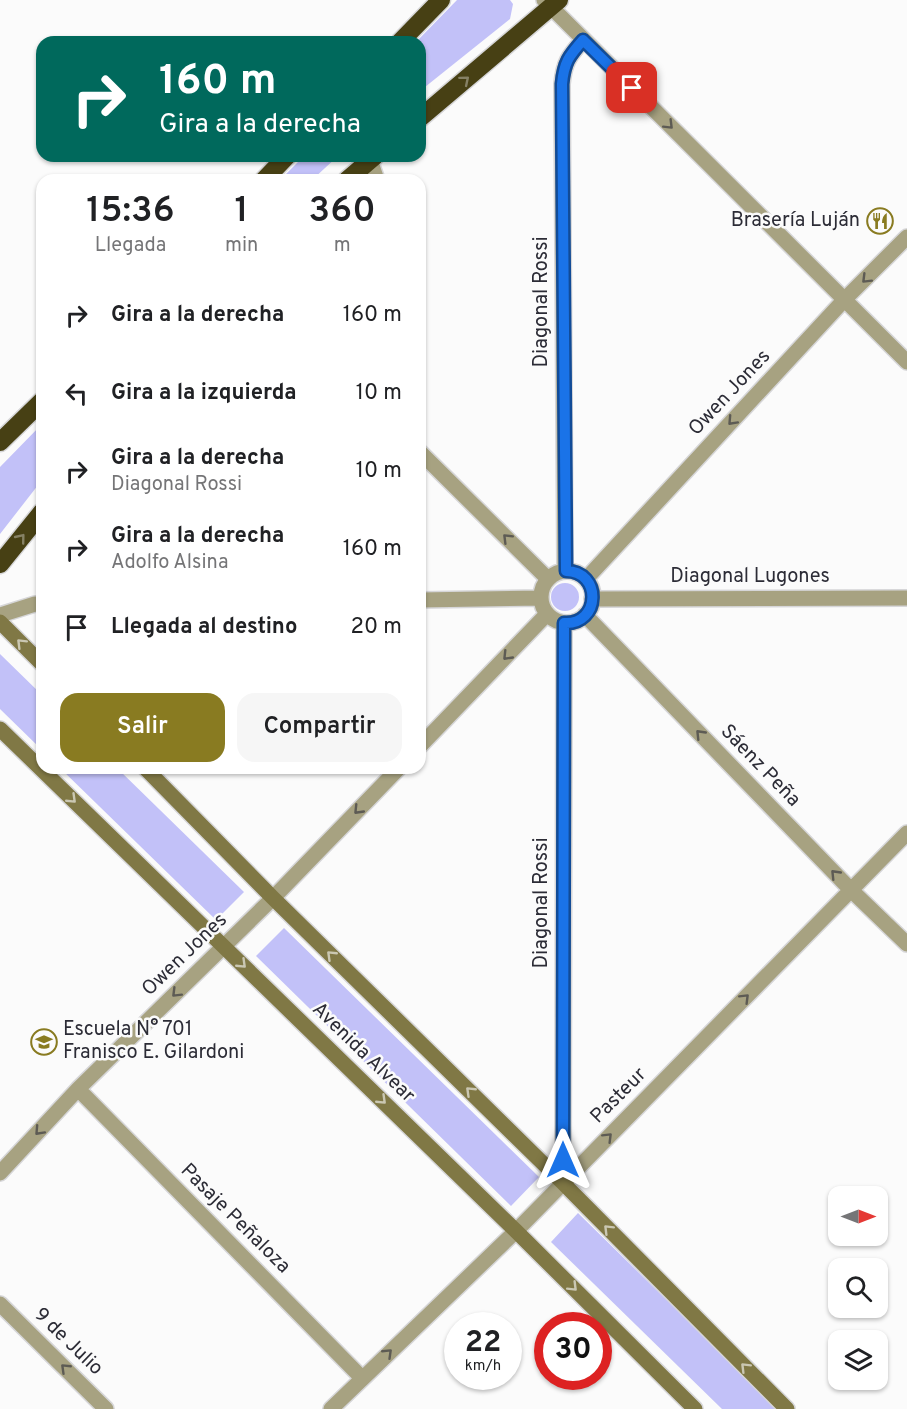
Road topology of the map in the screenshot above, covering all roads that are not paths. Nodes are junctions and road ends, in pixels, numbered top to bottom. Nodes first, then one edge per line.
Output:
1 (441, 0) edge
2 (551, 2) edge
3 (406, 36) edge
4 (583, 40) junction
5 (426, 113) edge
6 (282, 162) edge
7 (367, 162) edge
8 (270, 174) edge
9 (354, 174) edge
10 (907, 237) edge
11 (845, 299) junction
12 (907, 362) edge
13 (36, 407) edge
14 (0, 442) edge
15 (426, 458) edge
16 (36, 519) edge
17 (0, 564) edge
18 (566, 571) junction
19 (548, 579) junction
20 (586, 579) junction
21 (907, 597) edge
22 (541, 598) junction
23 (592, 599) junction
24 (426, 600) edge
25 (36, 606) edge
26 (548, 614) junction
27 (0, 615) edge
28 (585, 615) junction
29 (0, 622) edge
30 (564, 623) junction
31 (36, 658) edge
32 (0, 729) edge
33 (426, 740) edge
34 (36, 764) edge
35 (46, 774) edge
36 (151, 774) edge
37 (393, 774) edge
38 (907, 833) edge
39 (851, 890) junction
40 (273, 898) junction
41 (907, 944) edge
42 (223, 946) junction
43 (78, 1089) junction
44 (0, 1173) edge
45 (563, 1183) junction
46 (516, 1231) junction
47 (0, 1304) edge
48 (362, 1378) junction
49 (106, 1409) edge
50 (331, 1409) edge
51 (695, 1409) edge
52 (787, 1409) edge

1 - 3 highway
2 - 4 street
5 -> 2 highway
4 -> 11 street
4 - 18 street, Diagonal Rossi
6 - 8 highway
7 - 9 highway
10 -> 11 street, Owen Jones
11 - 12 street
11 -> 20 street, Owen Jones
13 - 14 highway
19 -> 15 street
17 -> 16 highway
18 - 19 street
18 - 20 street
19 - 22 street
20 - 23 street
21 - 23 street, Diagonal Lugones
22 - 24 street
22 - 26 street
23 - 28 street
25 - 27 street
26 - 30 street
26 -> 33 street
28 - 30 street
39 -> 28 street, Sáenz Peña
31 -> 29 main road
30 - 45 street, Diagonal Rossi
32 -> 34 main road, Avenida Alvear
35 -> 42 main road, Avenida Alvear
36 - 40 main road
37 -> 40 street, Owen Jones
38 - 39 street, Pasteur
39 - 41 street, Sáenz Peña
45 -> 39 street, Pasteur
40 - 42 street, Owen Jones
45 -> 40 main road
42 -> 43 street, Owen Jones
42 -> 46 main road, Avenida Alvear
43 -> 44 street, Owen Jones
43 - 48 street, Pasaje Peñaloza
45 - 46 street, Pasteur
52 -> 45 main road
48 -> 46 street, Pasteur
46 -> 51 main road, Avenida Alvear
49 -> 47 street, 9 de Julio
48 - 50 street, Pasteur

